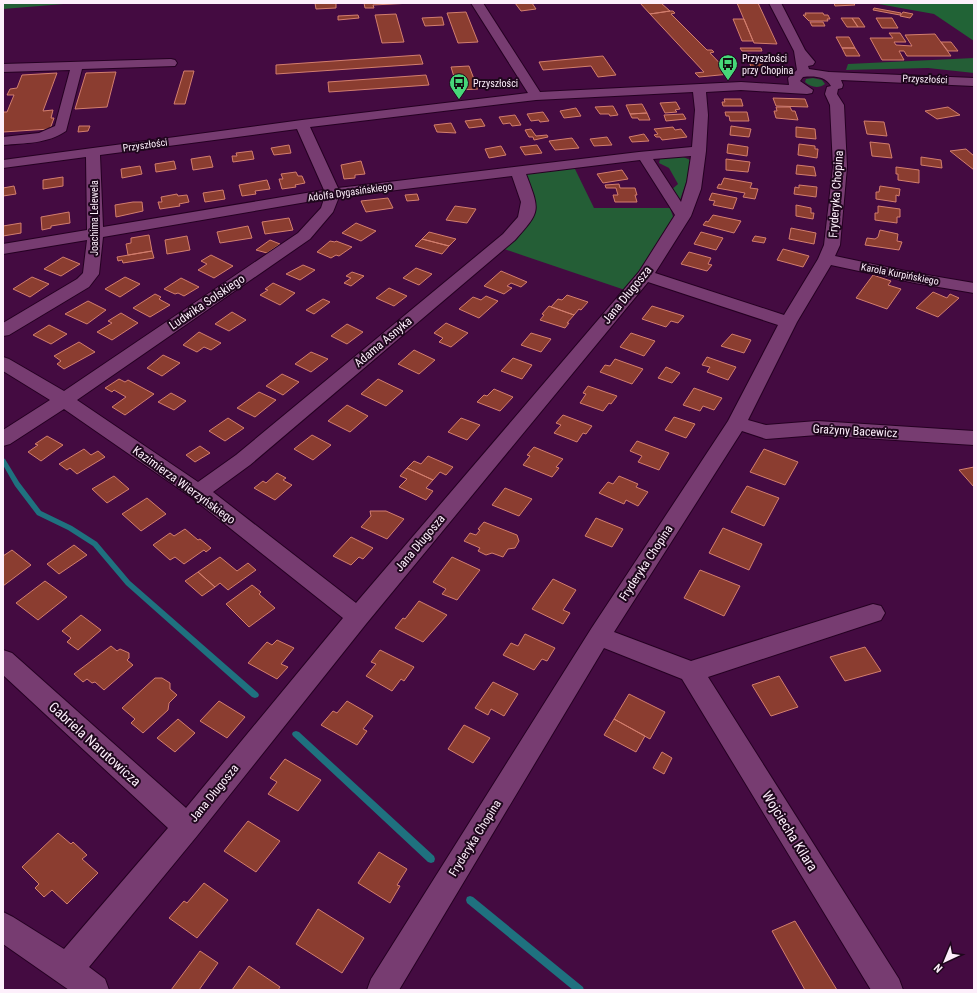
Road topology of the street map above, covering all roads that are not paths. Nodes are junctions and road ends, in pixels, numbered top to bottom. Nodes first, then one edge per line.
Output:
1 (477, 3) edge
2 (776, 3) edge
3 (800, 52) junction
4 (171, 63) dead end
5 (76, 65) junction
6 (3, 68) edge
7 (824, 75) junction
8 (797, 76) junction
9 (883, 78) junction
10 (971, 82) edge
11 (741, 86) junction
12 (698, 88) junction
13 (834, 89) junction
14 (807, 90) junction
15 (536, 96) junction
16 (836, 112) junction
17 (302, 124) junction
18 (3, 140) edge
19 (699, 151) junction
20 (93, 152) junction
21 (644, 156) junction
22 (3, 164) edge
23 (518, 171) junction
24 (333, 193) junction
25 (683, 216) junction
26 (95, 234) junction
27 (3, 249) edge
28 (826, 259) junction
29 (645, 275) junction
30 (974, 288) edge
31 (788, 322) junction
32 (3, 331) edge
33 (3, 363) edge
34 (64, 400) junction
35 (738, 423) junction
36 (974, 438) edge
37 (3, 439) edge
38 (198, 492) junction
39 (873, 613) dead end
40 (358, 617) junction
41 (599, 636) junction
42 (3, 660) edge
43 (691, 672) junction
44 (187, 827) junction
45 (3, 926) edge
46 (67, 969) junction
47 (94, 990) edge
48 (382, 990) edge
49 (888, 990) edge

1 - 15 street
2 - 3 street
3 - 7 street
3 - 8 street
4 - 5 street
5 - 6 street
5 - 18 street
7 - 8 street, Przyszłości
7 - 9 street, Przyszłości
7 - 13 street
8 - 11 street, Przyszłości
8 - 14 street
9 - 10 street, Przyszłości
9 - 13 street, Przyszłości
11 - 12 street, Przyszłości
11 - 14 street, Przyszłości
12 - 15 street, Przyszłości
12 - 19 street, Jana Długosza
13 - 14 street, Przyszłości
13 - 16 street, Fryderyka Chopina
14 - 16 street
15 - 17 street, Przyszłości
16 - 28 street, Fryderyka Chopina
17 - 20 street, Przyszłości
17 - 24 street
19 - 21 street, Adolfa Dygasińskiego
19 - 25 street, Jana Długosza
20 - 22 street, Przyszłości
20 - 26 street, Joachima Lelewela
21 - 23 street, Adolfa Dygasińskiego
21 - 25 street
23 - 24 street, Adolfa Dygasińskiego
23 - 38 street, Adama Asnyka
24 - 26 street, Adolfa Dygasińskiego
24 - 34 street, Ludwika Solskiego
25 - 29 street, Jana Długosza
26 - 27 street, Adolfa Dygasińskiego
26 - 32 street, Joachima Lelewela
28 - 30 street, Karola Kurpińskiego
28 - 31 street, Fryderyka Chopina
29 - 31 street
29 - 40 street, Jana Długosza
31 - 35 street, Fryderyka Chopina
33 - 34 street, Kazimierza Wierzyńskiego
34 - 37 street, Ludwika Solskiego
34 - 38 street, Kazimierza Wierzyńskiego
35 - 36 street, Grażyny Bacewicz
35 - 41 street, Fryderyka Chopina
38 - 40 street, Kazimierza Wierzyńskiego
39 - 43 street
40 - 44 street, Jana Długosza
41 - 43 street
41 - 48 street, Fryderyka Chopina
42 - 44 street, Gabriela Narutowicza
43 - 49 street, Wojciecha Kilara
44 - 46 street, Jana Długosza
45 - 46 street
46 - 47 street

